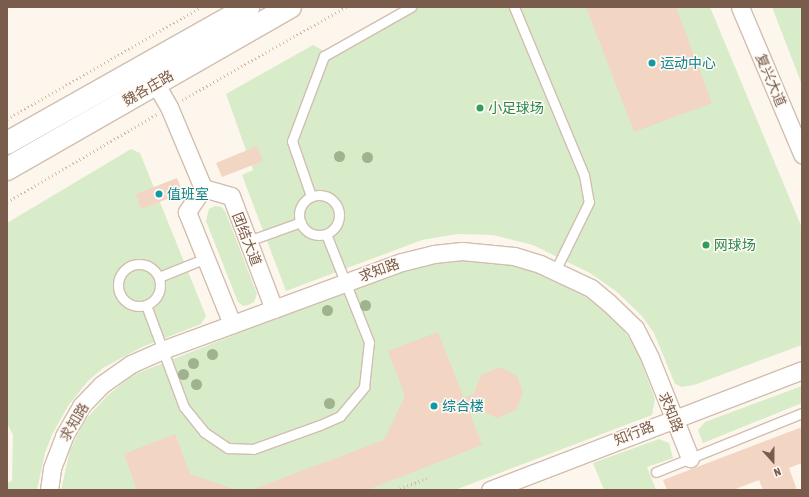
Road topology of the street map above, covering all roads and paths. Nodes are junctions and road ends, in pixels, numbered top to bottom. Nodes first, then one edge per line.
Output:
1 (201, 7) edge
2 (248, 7) edge
3 (290, 7) edge
4 (411, 7) edge
5 (514, 7) edge
6 (740, 7) edge
7 (145, 64) junction
8 (156, 84) junction
9 (7, 119) edge
10 (7, 143) edge
11 (802, 154) edge
12 (7, 170) edge
13 (203, 188) junction
14 (312, 196) junction
15 (301, 222) junction
16 (326, 234) junction
17 (248, 241) junction
18 (206, 258) junction
19 (555, 271) junction
20 (159, 277) junction
21 (345, 283) junction
22 (146, 305) junction
23 (274, 309) junction
24 (232, 324) junction
25 (163, 350) junction
26 (802, 370) edge
27 (802, 414) edge
28 (673, 417) junction
29 (690, 458) junction
30 (656, 472) dead end
31 (430, 477) dead end
32 (48, 490) edge
33 (396, 490) edge
34 (490, 490) edge

1 - 9 path
2 - 7 main road, 魏各庄路
3 - 8 main road, 魏各庄路
4 - 14 lane
5 - 19 lane
6 - 11 street, 复兴大道
7 - 8 street
7 - 10 main road, 魏各庄路
8 - 12 main road, 魏各庄路
8 - 13 street
13 - 17 street, 团结大道
13 - 18 street
14 - 15 lane
14 - 16 lane
15 - 16 lane
15 - 17 lane
16 - 21 lane
17 - 23 street, 团结大道
18 - 20 lane
18 - 24 street
19 - 21 street, 求知路
19 - 28 street, 求知路
20 - 22 lane
20 - 22 lane
21 - 23 street, 求知路
21 - 25 lane
22 - 25 lane
23 - 24 street, 求知路
24 - 25 street, 求知路
25 - 32 street, 求知路
26 - 28 street, 知行路
27 - 29 lane
28 - 29 street, 求知路
28 - 34 street, 知行路
29 - 30 lane
31 - 33 path

